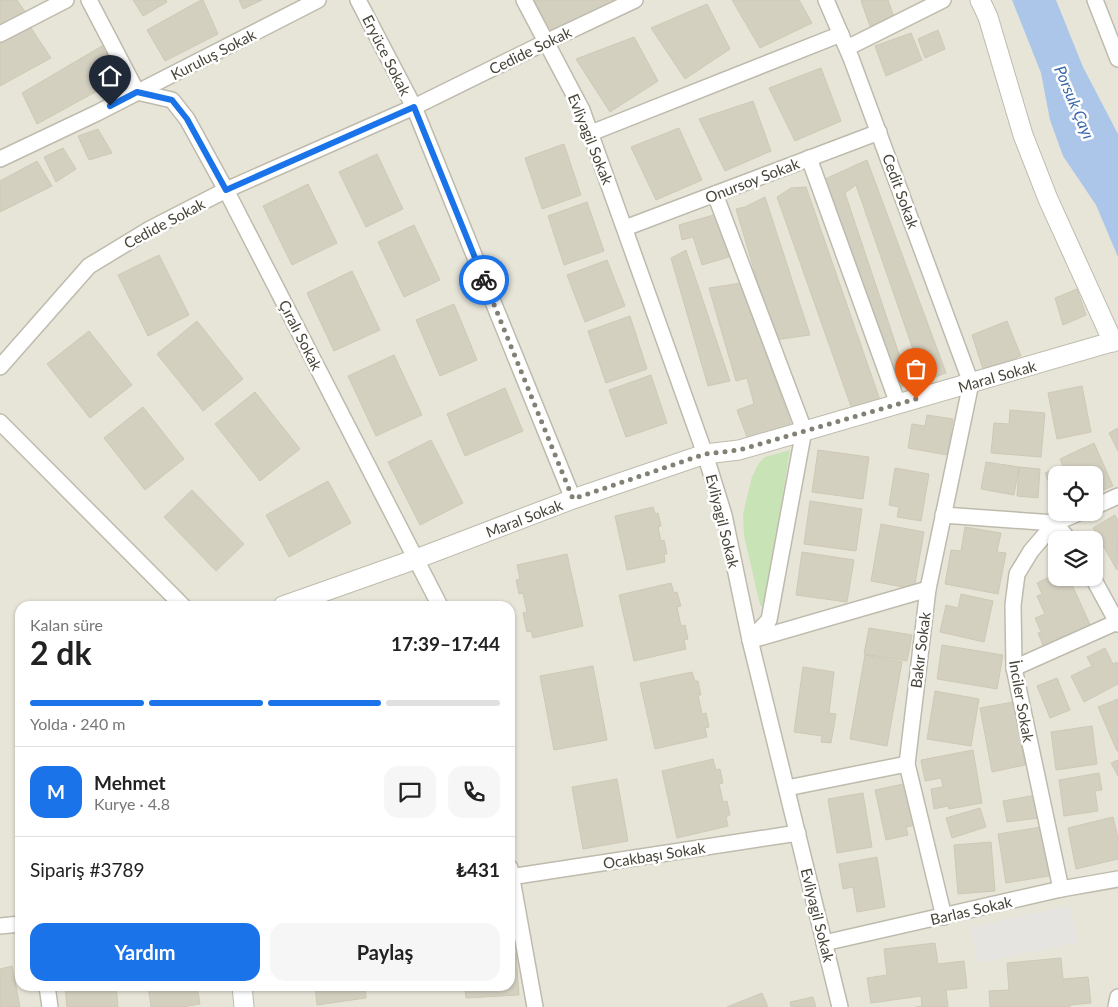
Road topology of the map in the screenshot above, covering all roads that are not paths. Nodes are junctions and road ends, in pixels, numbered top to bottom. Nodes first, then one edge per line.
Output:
1 (66, 0) edge
2 (89, 0) edge
3 (318, 0) edge
4 (358, 0) edge
5 (524, 0) edge
6 (635, 0) edge
7 (826, 0) edge
8 (943, 0) edge
9 (980, 0) edge
10 (1095, 0) edge
11 (0, 34) edge
12 (841, 34) junction
13 (546, 42) junction
14 (847, 48) junction
15 (1118, 59) edge
16 (137, 92) junction
17 (414, 107) junction
18 (879, 132) junction
19 (591, 133) junction
20 (809, 158) junction
21 (0, 159) edge
22 (226, 190) junction
23 (715, 194) junction
24 (625, 228) junction
25 (1116, 344) edge
26 (0, 366) edge
27 (971, 383) junction
28 (898, 404) junction
29 (0, 422) edge
30 (804, 430) junction
31 (705, 454) junction
32 (1118, 496) edge
33 (573, 499) junction
34 (1103, 503) edge
35 (943, 515) junction
36 (1062, 521) edge
37 (1055, 524) junction
38 (1061, 531) edge
39 (416, 559) junction
40 (1097, 586) edge
41 (928, 589) junction
42 (178, 601) edge
43 (297, 601) edge
44 (437, 601) edge
45 (1118, 623) edge
46 (750, 640) junction
47 (1014, 668) junction
48 (906, 764) junction
49 (787, 788) junction
50 (798, 833) junction
51 (515, 873) edge
52 (1118, 879) edge
53 (1061, 889) junction
54 (515, 896) edge
55 (944, 917) junction
56 (15, 924) edge
57 (0, 926) edge
58 (824, 943) junction
59 (48, 991) edge
60 (242, 991) edge
61 (1118, 997) edge
62 (50, 1007) edge
63 (244, 1007) edge
64 (535, 1007) edge
65 (840, 1007) edge
66 (1116, 1007) edge

1 - 11 street
2 - 16 street
3 - 16 street, Kuruluş Sokak
4 - 17 street, Eryüce Sokak
5 - 13 street, Evliyagil Sokak
6 - 13 street, Cedide Sokak
7 - 12 street, Cedit Sokak
8 - 14 street
9 - 25 street
10 - 15 street
12 - 14 street, Cedit Sokak
12 - 19 street
13 - 17 street, Cedide Sokak
13 - 19 street, Evliyagil Sokak
14 - 18 street, Cedit Sokak
16 - 21 street, Kuruluş Sokak
16 - 22 street, Çıralı Sokak
17 - 22 street, Cedide Sokak
17 - 33 street, Eryüce Sokak
18 - 20 street, Onursoy Sokak
18 - 27 street, Cedit Sokak
19 - 24 street, Evliyagil Sokak
20 - 23 street, Onursoy Sokak
20 - 28 street
22 - 26 street, Cedide Sokak
22 - 39 street, Çıralı Sokak
23 - 24 street, Onursoy Sokak
23 - 30 street
24 - 31 street, Evliyagil Sokak
25 - 27 street, Maral Sokak
27 - 28 street, Maral Sokak
27 - 35 street, Bakır Sokak
28 - 30 street, Maral Sokak
29 - 42 street
30 - 31 street, Maral Sokak
30 - 46 street
31 - 33 street, Maral Sokak
31 - 46 street, Evliyagil Sokak
32 - 34 street
33 - 39 street, Maral Sokak
35 - 37 street
35 - 41 street, Bakır Sokak
36 - 37 street
37 - 38 street
37 - 47 street, İnciler Sokak
39 - 43 street, Maral Sokak
39 - 44 street, Çıralı Sokak
40 - 45 street
41 - 46 street
41 - 48 street, Bakır Sokak
45 - 47 street
46 - 49 street, Evliyagil Sokak
47 - 53 street, İnciler Sokak
48 - 49 street
48 - 55 street, Bakır Sokak
49 - 50 street, Evliyagil Sokak
50 - 51 street, Ocakbaşı Sokak
50 - 58 street, Evliyagil Sokak
52 - 53 street, Barlas Sokak
53 - 55 street, Barlas Sokak
54 - 64 street
55 - 58 street, Barlas Sokak
56 - 57 street
58 - 65 street, Evliyagil Sokak
59 - 62 street
60 - 63 street
61 - 66 street

